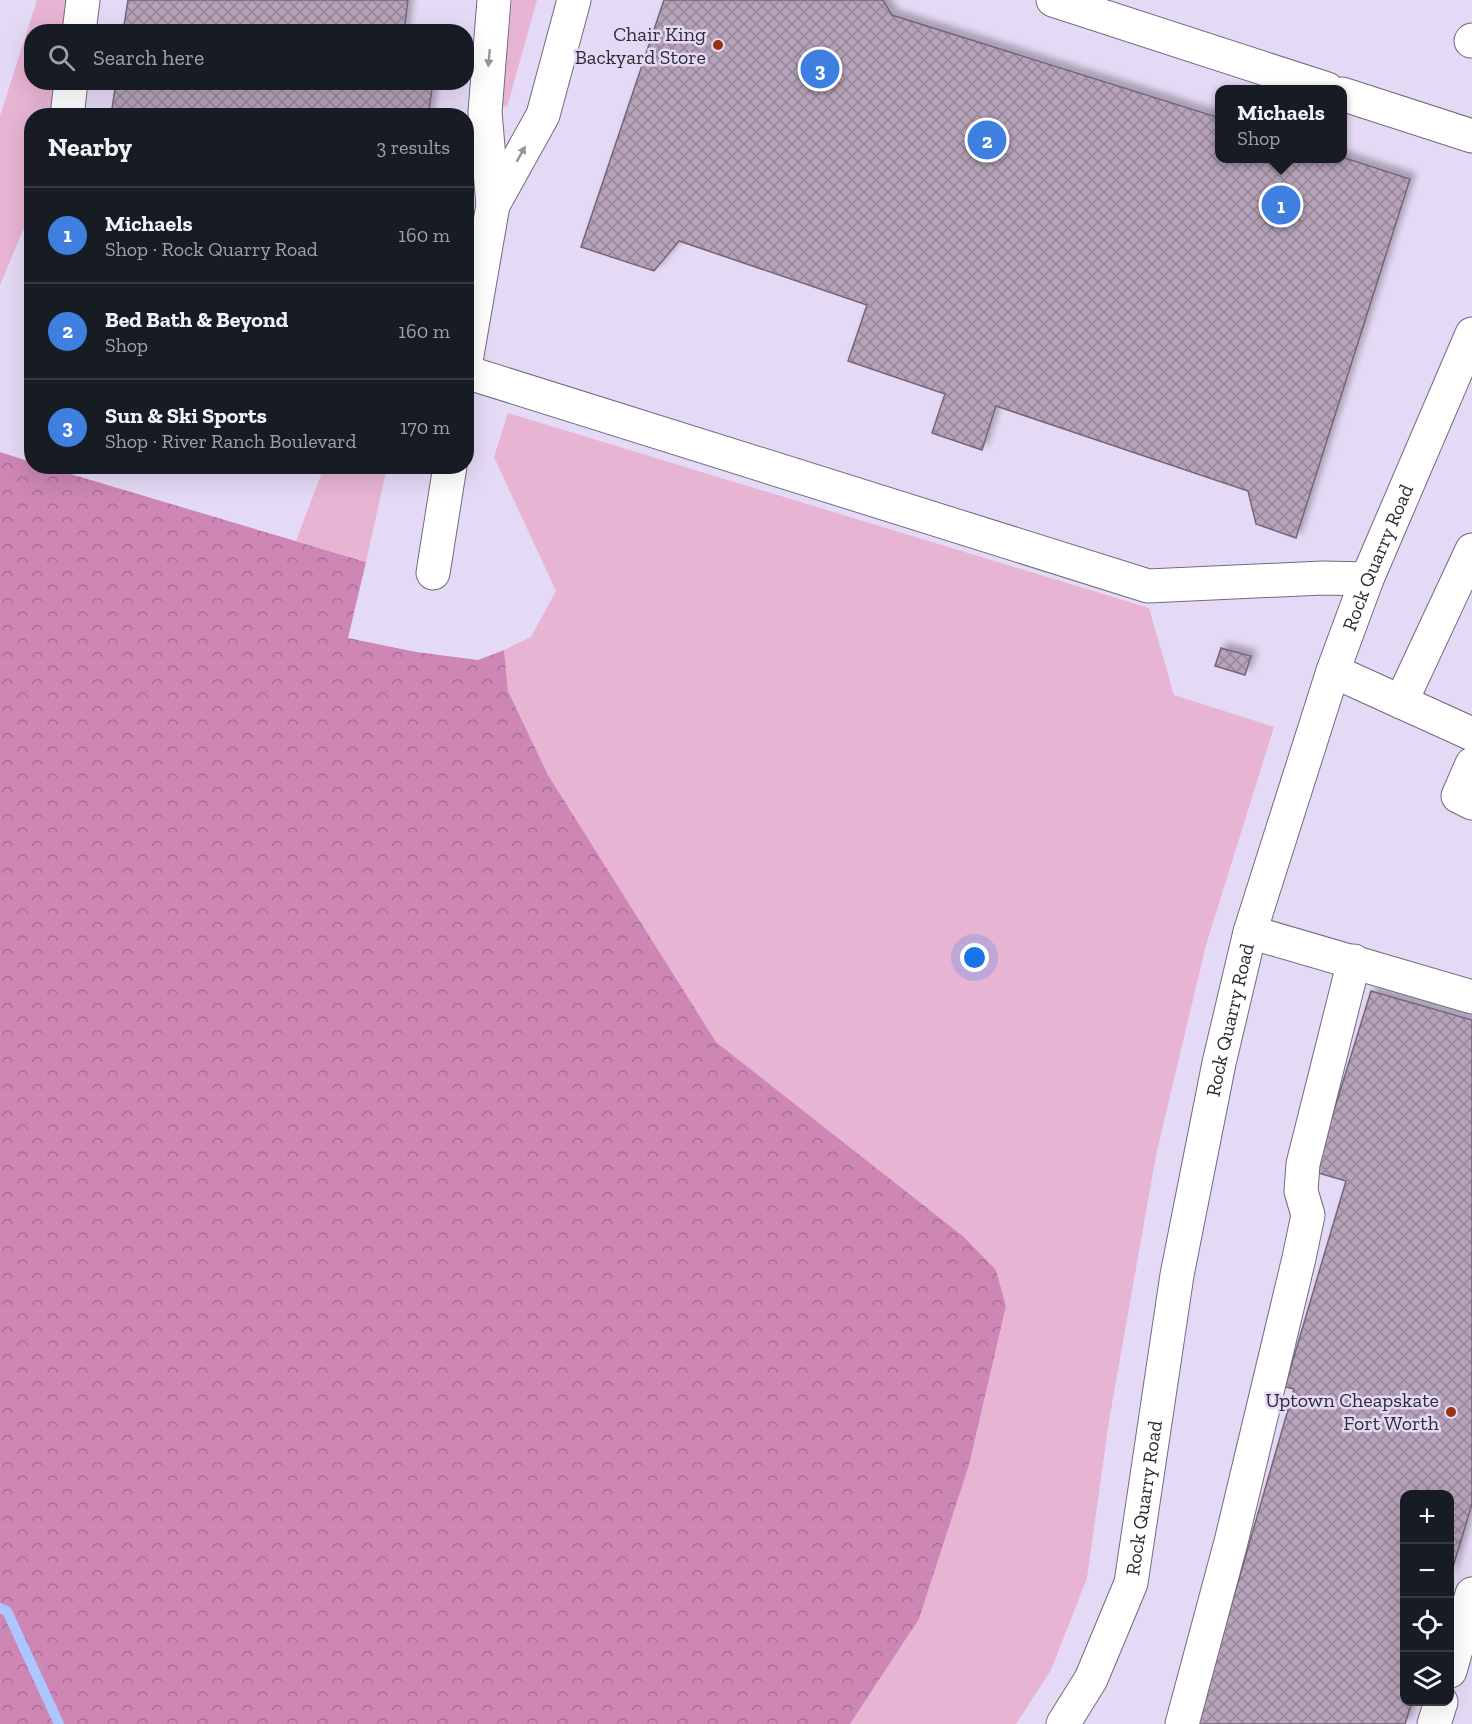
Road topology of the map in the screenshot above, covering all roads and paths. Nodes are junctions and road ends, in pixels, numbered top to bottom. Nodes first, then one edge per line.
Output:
1 (83, 0) edge
2 (494, 0) edge
3 (574, 0) edge
4 (1053, 0) edge
5 (80, 24) edge
6 (1313, 85) edge
7 (70, 90) edge
8 (1347, 96) edge
9 (68, 108) edge
10 (1472, 136) edge
11 (493, 205) junction
12 (474, 274) edge
13 (1472, 334) edge
14 (474, 375) edge
15 (449, 474) edge
16 (1472, 550) edge
17 (433, 573) dead end
18 (1367, 579) junction
19 (1333, 671) junction
20 (1401, 702) junction
21 (1472, 734) edge
22 (1472, 764) edge
23 (1472, 803) edge
24 (1250, 932) junction
25 (1354, 962) junction
26 (1472, 997) edge
27 (1472, 1594) edge
28 (1454, 1654) edge
29 (1439, 1706) edge
30 (1063, 1724) edge
31 (1182, 1724) edge
32 (1434, 1724) edge

1 - 5 street
2 -> 11 street
11 -> 3 street
4 - 6 street
7 - 9 street
8 - 10 street
11 - 12 street
13 - 18 street, Rock Quarry Road
14 - 18 street
15 - 17 street
16 - 20 street
18 - 19 street, Rock Quarry Road
19 - 20 street
19 - 24 street, Rock Quarry Road
20 - 21 street
22 - 23 street
24 - 25 street
24 - 30 street, Rock Quarry Road
25 - 26 street
25 - 31 street
27 - 28 street
29 - 32 street

